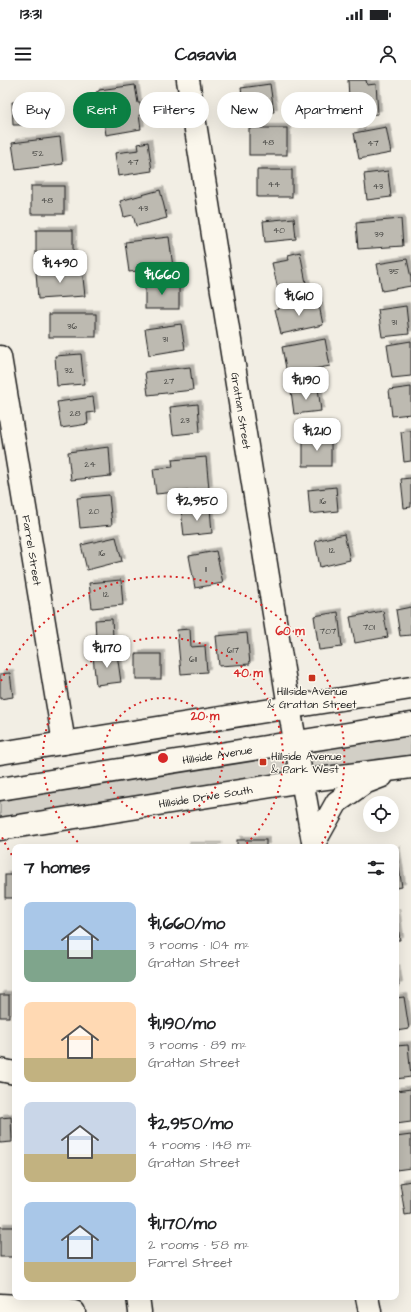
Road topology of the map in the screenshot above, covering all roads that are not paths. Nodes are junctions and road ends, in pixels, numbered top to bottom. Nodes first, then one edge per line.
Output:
1 (188, 80) edge
2 (0, 357) edge
3 (411, 688) edge
4 (290, 707) junction
5 (411, 724) edge
6 (296, 742) junction
7 (64, 743) junction
8 (0, 753) edge
9 (409, 767) edge
10 (303, 781) junction
11 (0, 788) edge
12 (0, 828) edge
13 (314, 844) edge
14 (315, 844) edge
15 (0, 1070) edge
16 (12, 1072) edge
17 (138, 1300) edge
18 (368, 1300) edge
19 (0, 1305) edge
20 (74, 1312) edge
21 (140, 1312) edge
22 (370, 1312) edge

1 - 4 street, Grattan Street
2 - 7 street, Farrel Street
3 - 4 street
4 - 6 street, Grattan Street
4 - 7 street
5 - 6 street, Hillside Avenue
6 - 10 street, Grattan Street
6 - 11 street, Hillside Avenue
7 - 8 street
9 - 10 street, Hillside Drive South
9 - 14 street
10 - 12 street, Hillside Drive South
10 - 13 street, Grattan Street
15 - 16 street
17 - 21 street
18 - 22 street
19 - 20 street

